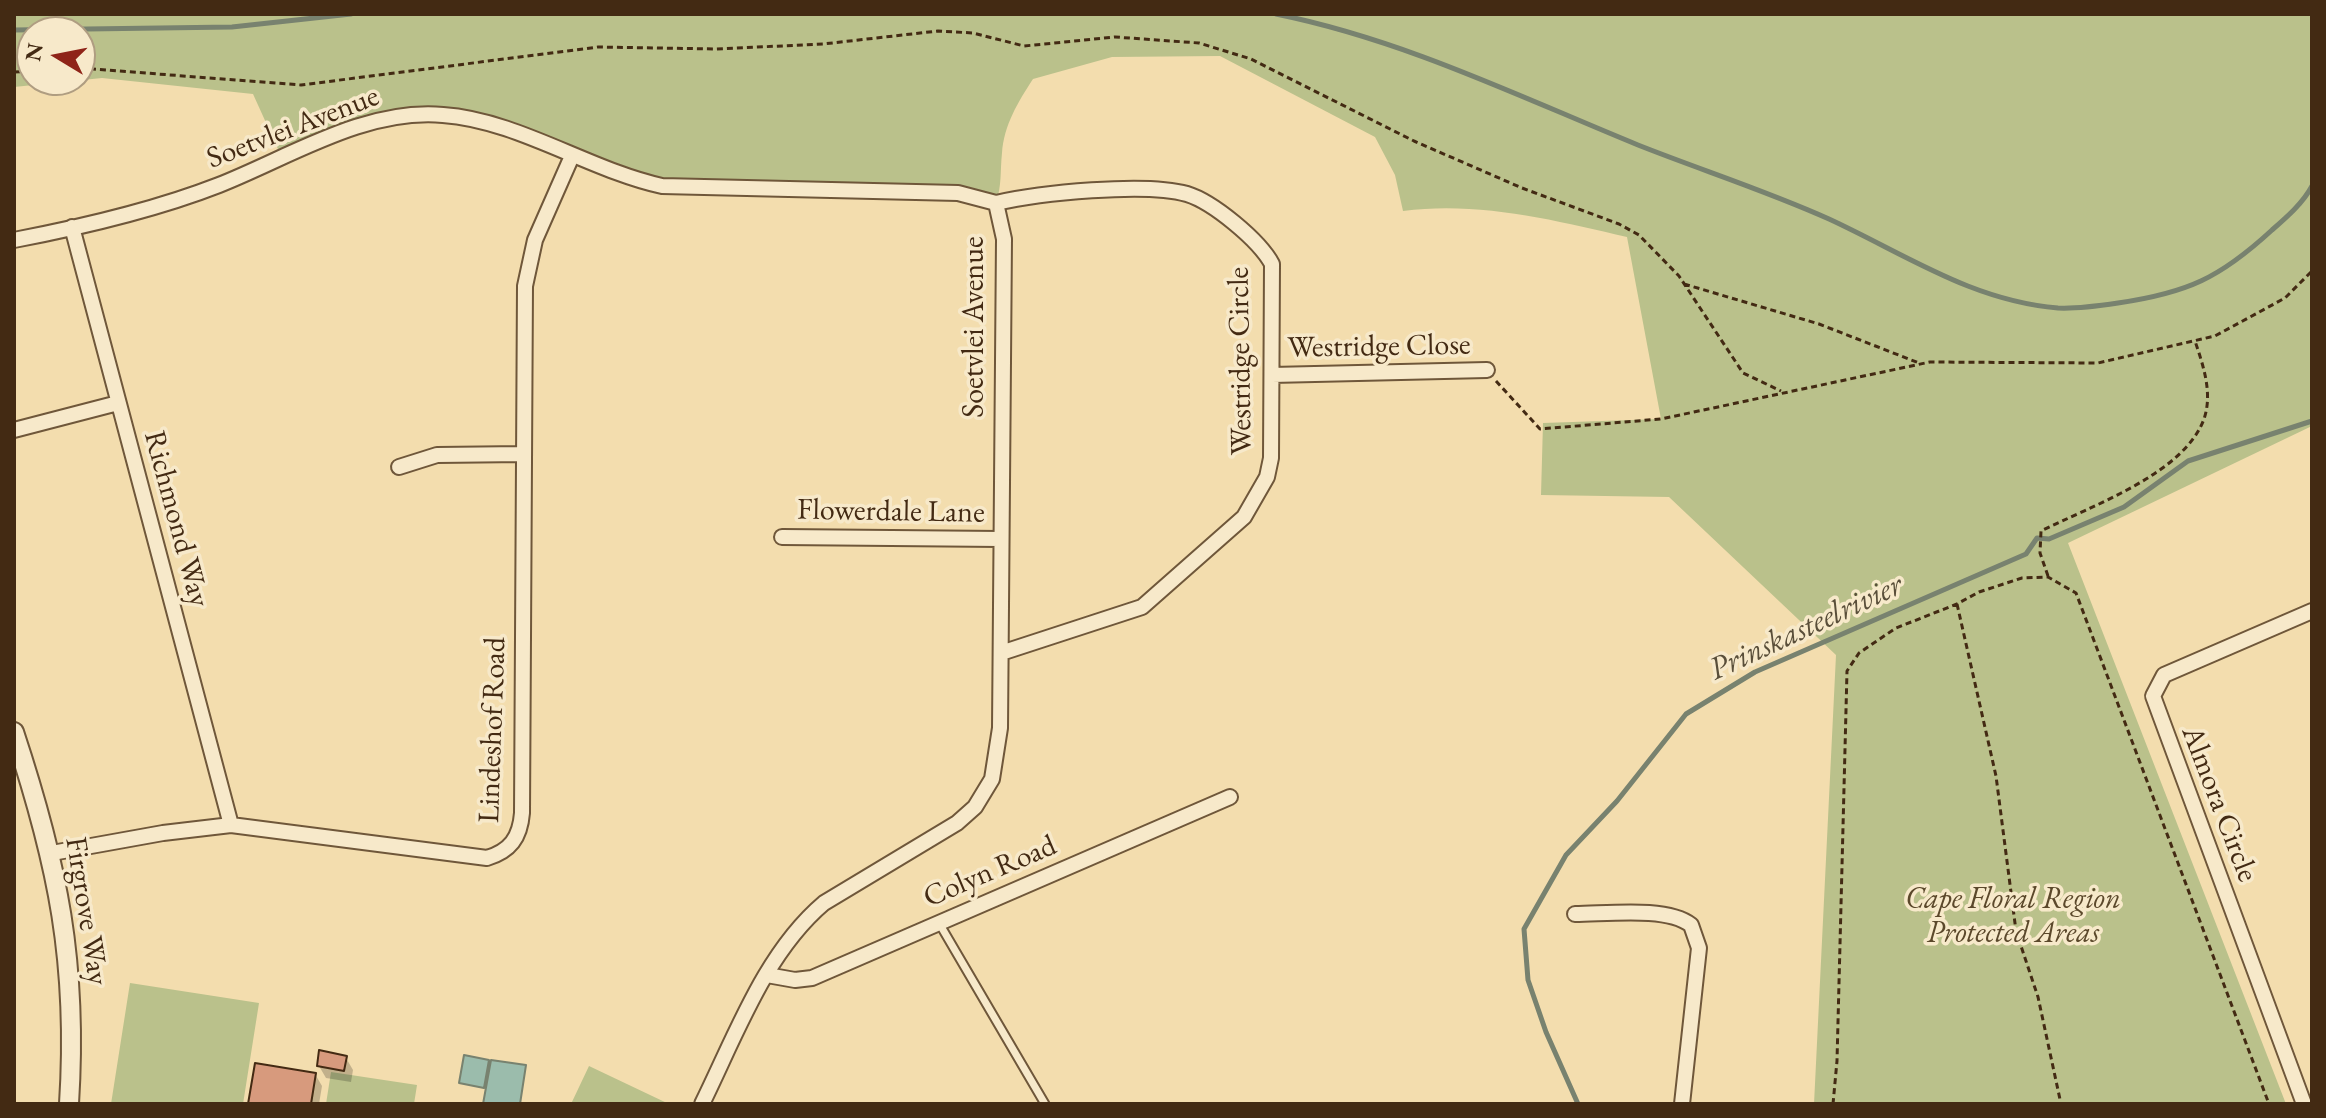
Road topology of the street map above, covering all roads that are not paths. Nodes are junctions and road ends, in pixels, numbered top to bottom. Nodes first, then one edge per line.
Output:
1 (572, 156) junction
2 (996, 203) junction
3 (72, 227) junction
4 (14, 240) edge
5 (1487, 370) road end
6 (1272, 375) junction
7 (118, 403) junction
8 (14, 430) edge
9 (523, 454) junction
10 (399, 467) dead end
11 (782, 537) dead end
12 (1000, 539) junction
13 (2312, 611) edge
14 (1001, 653) junction
15 (14, 732) edge
16 (1230, 797) dead end
17 (231, 825) junction
18 (52, 853) junction
19 (1575, 914) dead end
20 (939, 923) junction
21 (767, 975) junction
22 (69, 1104) edge
23 (702, 1104) edge
24 (1045, 1104) edge
25 (1682, 1104) edge
26 (2304, 1104) edge

1 - 2 street, Soetvlei Avenue
1 - 3 street, Soetvlei Avenue
1 - 9 street, Lindeshof Road
2 - 6 street, Westridge Circle
2 - 12 street, Soetvlei Avenue
3 - 4 street, Soetvlei Avenue
3 - 7 street, Richmond Way
5 - 6 street, Westridge Close
6 - 14 street, Westridge Circle
7 - 8 street
7 - 17 street, Richmond Way
9 - 10 street
9 - 17 street, Lindeshof Road
11 - 12 street, Flowerdale Lane
12 - 14 street, Soetvlei Avenue
13 - 26 street, Almora Circle
14 - 21 street, Soetvlei Avenue
15 - 18 street, Firgrove Way
16 - 20 street, Colyn Road
17 - 18 street, Lindeshof Road
18 - 22 street, Firgrove Way
19 - 25 street
20 - 21 street, Colyn Road
20 - 24 lane
21 - 23 street, Soetvlei Avenue

